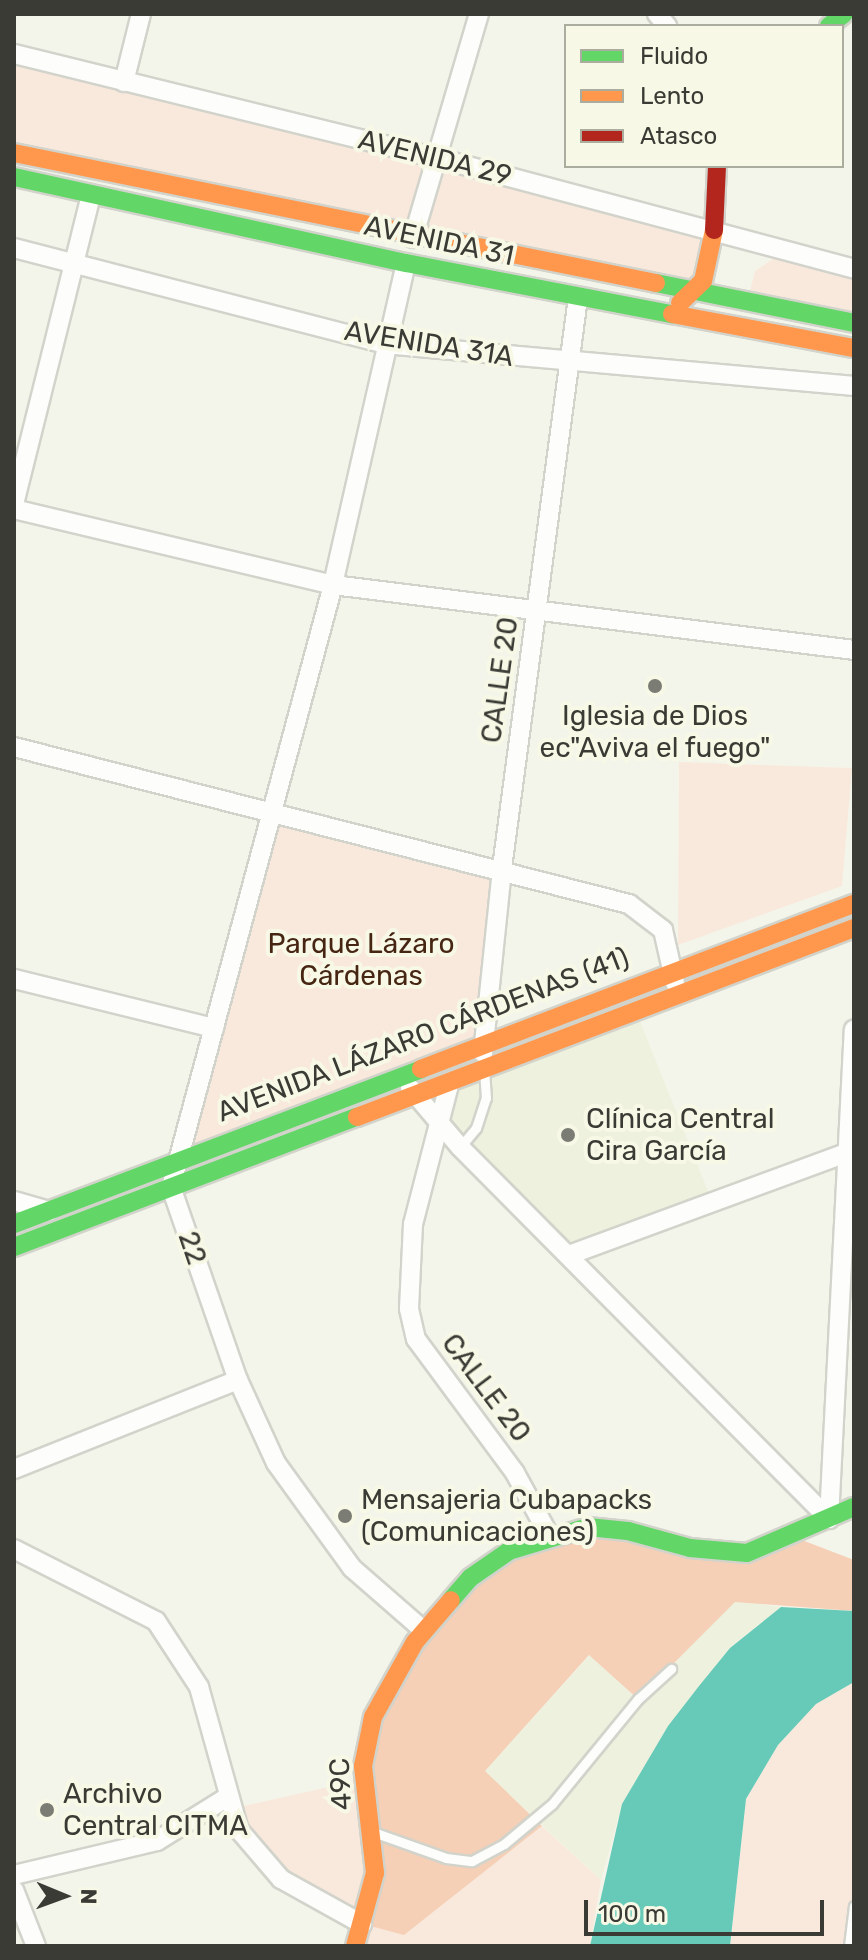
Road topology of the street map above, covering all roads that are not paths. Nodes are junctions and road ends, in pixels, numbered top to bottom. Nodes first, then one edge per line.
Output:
1 (141, 14) edge
2 (479, 14) edge
3 (14, 54) edge
4 (124, 82) junction
5 (14, 153) edge
6 (434, 157) junction
7 (717, 168) edge
8 (14, 177) edge
9 (91, 195) junction
10 (714, 230) junction
11 (413, 238) junction
12 (14, 248) edge
13 (74, 262) junction
14 (406, 263) junction
15 (854, 269) edge
16 (662, 287) junction
17 (696, 293) junction
18 (578, 298) junction
19 (747, 303) junction
20 (656, 312) junction
21 (854, 323) edge
22 (385, 344) junction
23 (854, 348) edge
24 (567, 363) junction
25 (854, 386) edge
26 (14, 507) edge
27 (333, 585) junction
28 (538, 614) junction
29 (854, 650) edge
30 (14, 747) edge
31 (273, 810) junction
32 (502, 868) junction
33 (854, 904) edge
34 (854, 928) edge
35 (676, 968) junction
36 (14, 979) edge
37 (675, 996) junction
38 (214, 1028) junction
39 (854, 1030) edge
40 (483, 1044) junction
41 (484, 1071) junction
42 (401, 1076) junction
43 (449, 1085) junction
44 (418, 1097) junction
45 (439, 1122) junction
46 (460, 1147) junction
47 (851, 1150) edge
48 (180, 1158) junction
49 (171, 1187) junction
50 (14, 1201) edge
51 (48, 1211) junction
52 (87, 1219) junction
53 (14, 1224) edge
54 (14, 1247) edge
55 (569, 1255) junction
56 (238, 1380) junction
57 (14, 1469) edge
58 (854, 1507) edge
59 (829, 1519) junction
60 (550, 1537) junction
61 (14, 1549) edge
62 (423, 1630) junction
63 (671, 1669) dead end
64 (226, 1798) junction
65 (373, 1832) junction
66 (14, 1875) edge
67 (14, 1890) edge
68 (854, 1906) edge
69 (362, 1924) junction
70 (36, 1946) edge
71 (355, 1946) edge
72 (849, 1946) edge

1 - 4 street
2 - 6 street
3 - 4 street, AVENIDA 29
4 - 6 street, AVENIDA 29
5 - 11 main road, AVENIDA 31
6 - 10 street, AVENIDA 29
6 - 11 street
7 - 10 main road
8 - 9 main road, AVENIDA 31
9 - 13 street
9 - 14 main road, AVENIDA 31
10 - 15 street, AVENIDA 29
10 - 16 main road
10 - 17 main road
10 - 19 main road
11 - 16 main road, AVENIDA 31
12 - 13 street, AVENIDA 31A
13 - 22 street, AVENIDA 31A
13 - 26 street
14 - 18 main road, AVENIDA 31
14 - 22 street
16 - 17 main road, AVENIDA 31
17 - 19 main road, AVENIDA 31
17 - 20 main road
18 - 20 main road, AVENIDA 31
18 - 24 street, CALLE 20
19 - 21 main road, AVENIDA 31
20 - 23 main road, AVENIDA 31
22 - 24 street, AVENIDA 31A
22 - 27 street
24 - 25 street, AVENIDA 31A
24 - 28 street, CALLE 20
26 - 27 street
27 - 28 street
27 - 31 street
28 - 29 street
28 - 32 street, CALLE 20
30 - 31 street
31 - 32 street
31 - 38 street
32 - 35 street
32 - 40 street, CALLE 20
33 - 35 main road, AVENIDA LÁZARO CÁRDENAS (41)
34 - 37 main road, AVENIDA LÁZARO CÁRDENAS (41)
35 - 37 street
35 - 40 main road, AVENIDA LÁZARO CÁRDENAS (41)
36 - 38 street
37 - 41 main road, AVENIDA LÁZARO CÁRDENAS (41)
38 - 48 street
39 - 47 street
40 - 41 street, CALLE 20
40 - 42 main road, AVENIDA LÁZARO CÁRDENAS (41)
41 - 43 main road, AVENIDA LÁZARO CÁRDENAS (41)
41 - 46 lane
42 - 44 street
42 - 48 main road, AVENIDA LÁZARO CÁRDENAS (41)
43 - 44 main road, AVENIDA LÁZARO CÁRDENAS (41)
43 - 45 street, CALLE 20
44 - 45 street
44 - 49 main road, AVENIDA LÁZARO CÁRDENAS (41)
45 - 46 street
45 - 60 street, CALLE 20
46 - 55 street
47 - 55 street
47 - 59 street
48 - 49 street
48 - 51 main road, AVENIDA LÁZARO CÁRDENAS (41)
49 - 52 main road, AVENIDA LÁZARO CÁRDENAS (41)
49 - 56 street, 22
50 - 51 street
51 - 52 street
51 - 53 main road, AVENIDA LÁZARO CÁRDENAS (41)
52 - 54 main road, AVENIDA LÁZARO CÁRDENAS (41)
55 - 59 street
56 - 57 street
56 - 62 street, 22
58 - 59 main road, 49C
59 - 60 main road, 49C
60 - 62 main road, 49C
61 - 64 street
62 - 65 main road, 49C
63 - 65 lane
64 - 66 street
64 - 69 street
65 - 69 main road, 49C
67 - 70 street
68 - 72 lane
69 - 71 main road, 49C

